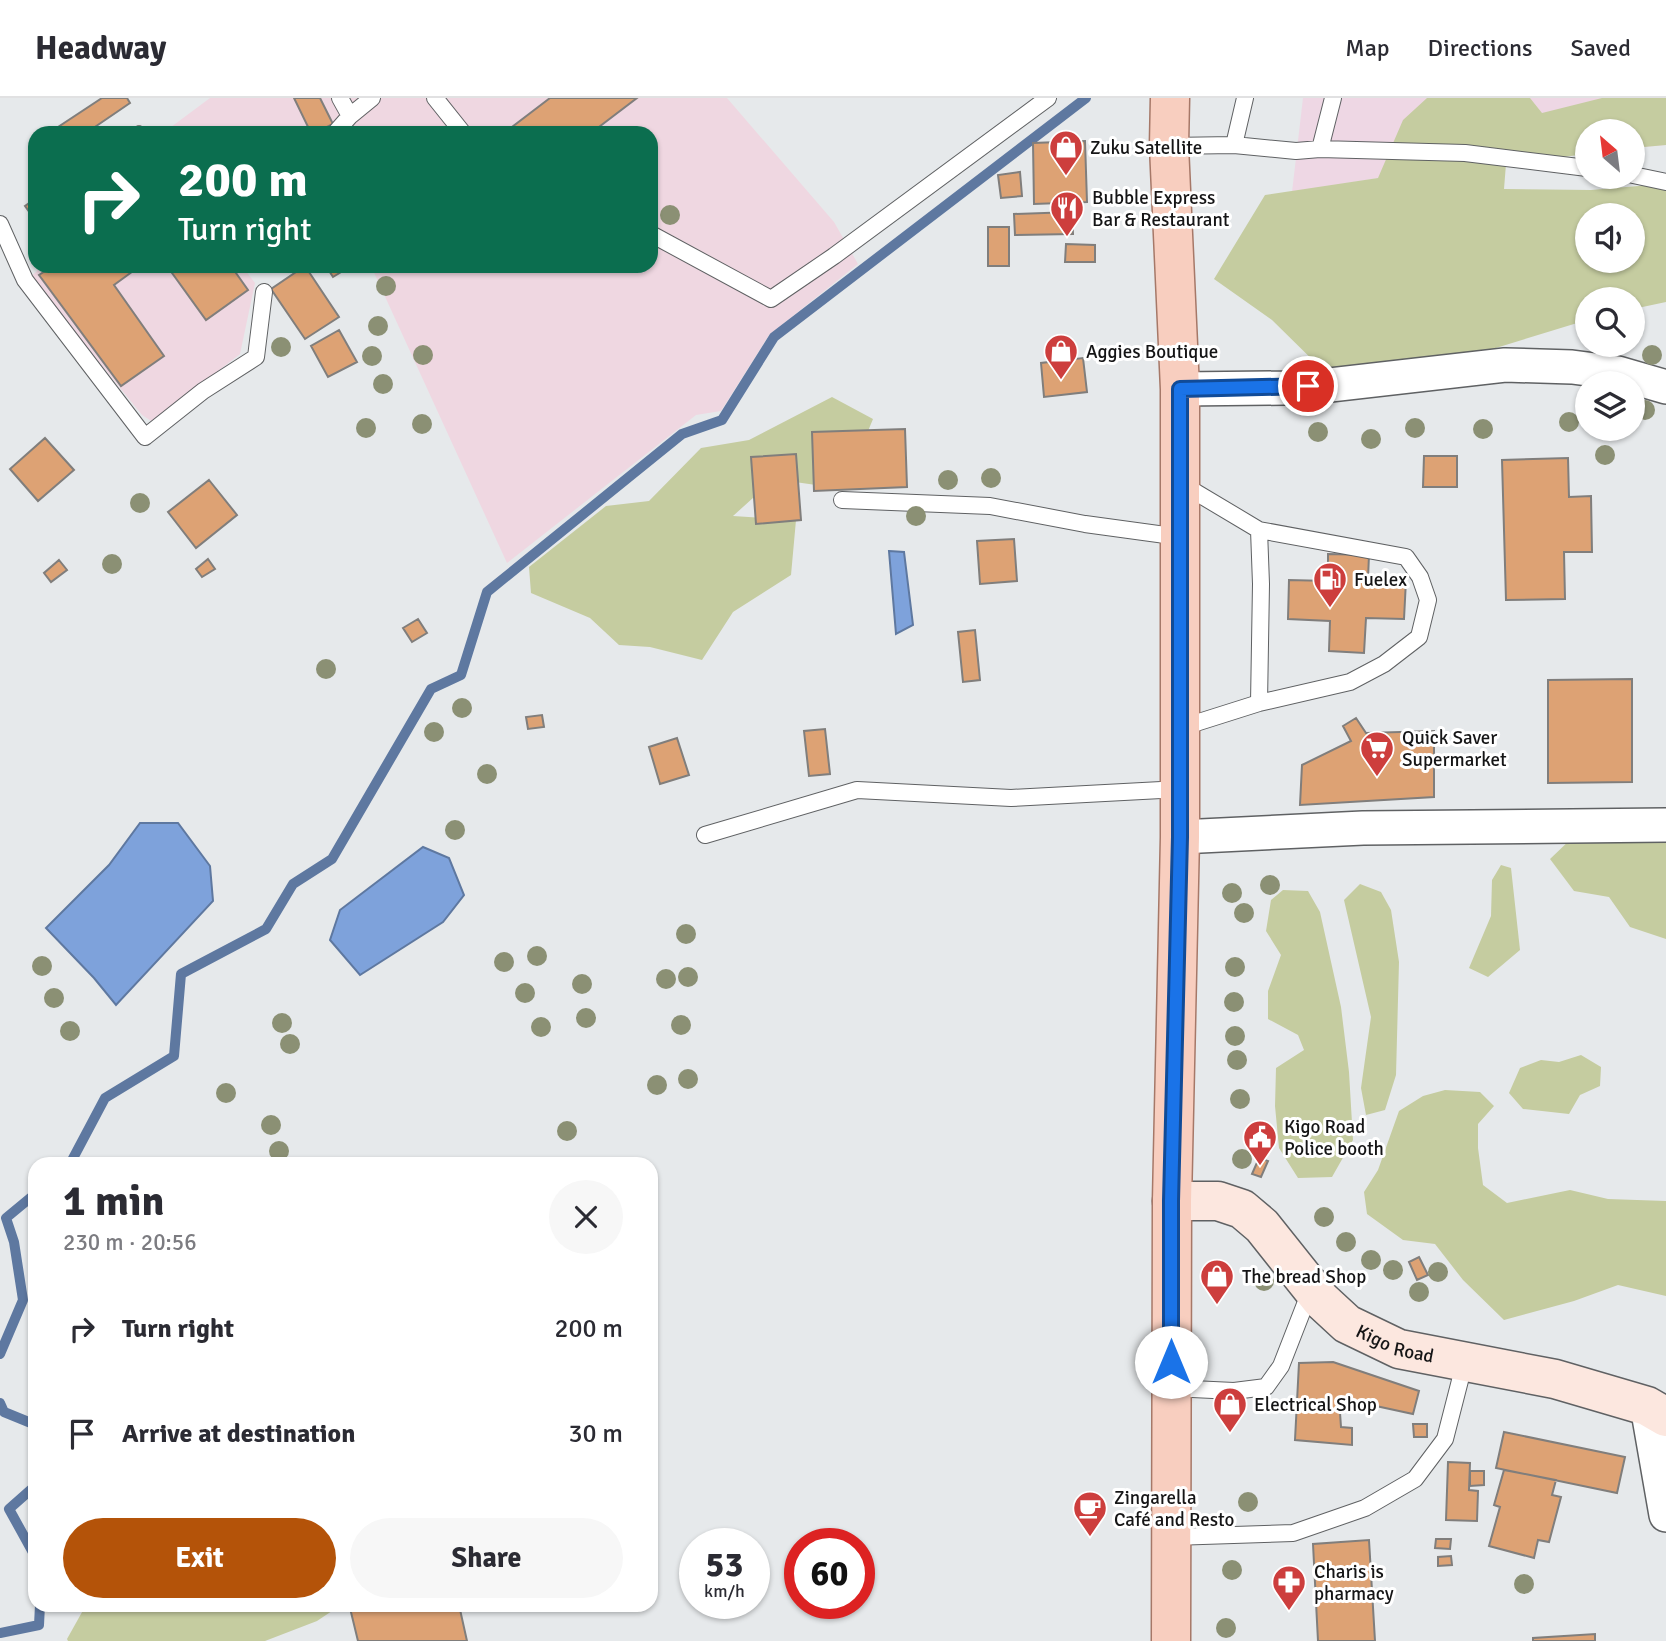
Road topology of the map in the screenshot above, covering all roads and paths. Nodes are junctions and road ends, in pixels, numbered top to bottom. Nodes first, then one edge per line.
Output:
1 (340, 98) edge
2 (372, 98) edge
3 (435, 98) edge
4 (1048, 98) edge
5 (1170, 98) edge
6 (1245, 98) edge
7 (1333, 98) edge
8 (350, 116) junction
9 (341, 126) edge
10 (457, 126) edge
11 (1234, 145) junction
12 (1169, 146) junction
13 (1320, 149) junction
14 (1575, 167) edge
15 (1645, 178) edge
16 (1666, 183) edge
17 (0, 224) edge
18 (658, 238) edge
19 (264, 292) dead end
20 (1666, 387) edge
21 (1180, 389) junction
22 (1180, 482) junction
23 (842, 500) dead end
24 (1259, 530) junction
25 (1180, 537) junction
26 (1259, 703) junction
27 (1180, 729) junction
28 (1180, 789) junction
29 (1666, 825) edge
30 (705, 835) dead end
31 (1180, 837) junction
32 (1171, 1201) junction
33 (1312, 1288) junction
34 (1465, 1361) junction
35 (1171, 1388) junction
36 (1656, 1412) edge
37 (1666, 1515) edge
38 (1171, 1537) junction
39 (1171, 1641) edge

1 - 8 lane
2 - 8 lane
3 - 10 lane
4 - 18 lane
5 - 12 main road
6 - 11 lane
7 - 13 lane
8 - 9 lane
11 - 12 lane
11 - 13 lane
12 - 21 main road
13 - 14 lane
15 - 16 lane
17 - 19 lane
20 - 21 street
21 - 22 main road
22 - 24 lane
22 - 25 main road
23 - 25 lane
24 - 26 lane
24 - 26 lane
25 - 27 main road
26 - 27 lane
27 - 28 main road
28 - 30 lane
28 - 31 main road
29 - 31 street
31 - 32 main road
32 - 33 street, Kigo Road
32 - 35 main road
33 - 34 street, Kigo Road
33 - 35 lane
34 - 36 street, Kigo Road
34 - 38 lane
35 - 38 main road
36 - 37 street
38 - 39 main road

